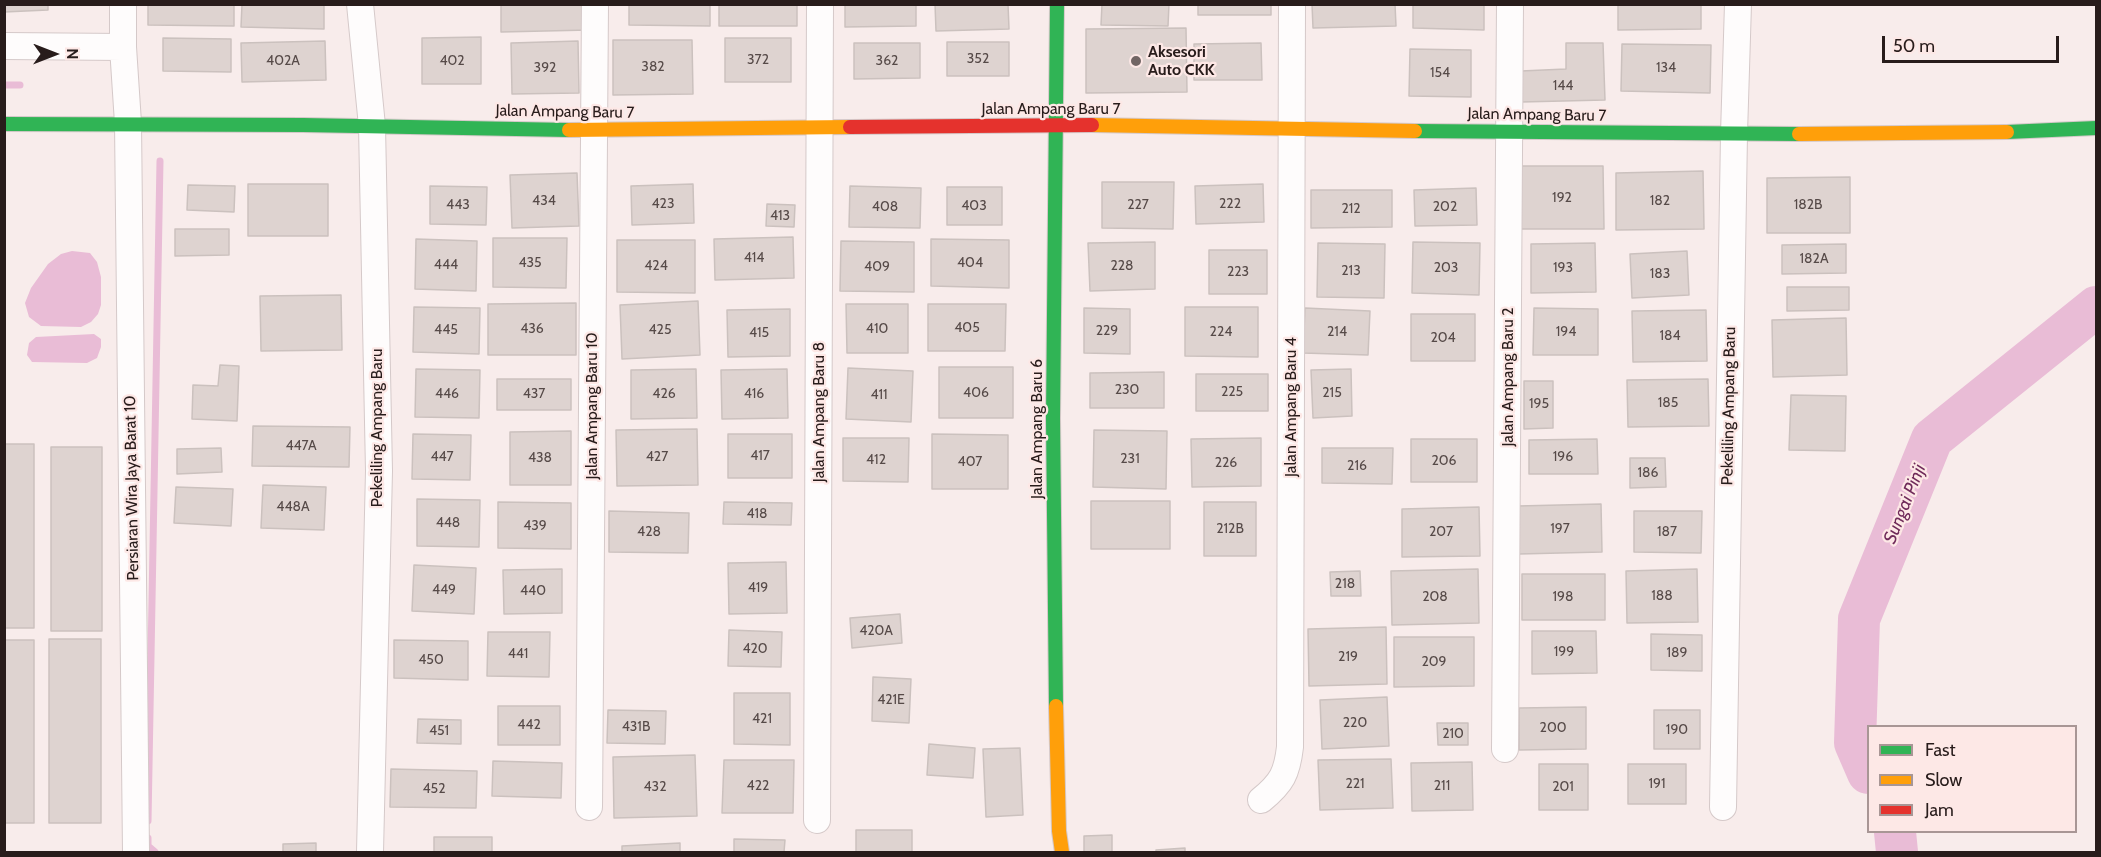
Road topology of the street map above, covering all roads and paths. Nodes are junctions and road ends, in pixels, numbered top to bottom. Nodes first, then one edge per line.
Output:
1 (123, 4) edge
2 (360, 4) edge
3 (595, 4) edge
4 (820, 4) edge
5 (1057, 4) edge
6 (1292, 4) edge
7 (1510, 4) edge
8 (1738, 4) edge
9 (4, 46) edge
10 (123, 47) junction
11 (128, 123) junction
12 (4, 124) edge
13 (1056, 125) junction
14 (372, 126) junction
15 (820, 127) junction
16 (2097, 128) edge
17 (594, 130) junction
18 (1291, 130) junction
19 (1510, 131) junction
20 (1734, 134) junction
21 (1505, 748) dead end
22 (1262, 800) dead end
23 (589, 807) dead end
24 (1723, 807) dead end
25 (817, 820) dead end
26 (136, 852) edge
27 (370, 852) edge
28 (1062, 852) edge

1 - 10 street, Persiaran Wira Jaya Barat 10
2 - 14 street, Pekeliling Ampang Baru
3 - 17 street, Jalan Ampang Baru 10
4 - 15 street, Jalan Ampang Baru 8
5 - 13 street, Jalan Ampang Baru 6
6 - 18 street, Jalan Ampang Baru 4
7 - 19 street, Jalan Ampang Baru 2
8 - 20 street, Pekeliling Ampang Baru
9 - 10 street
10 - 11 street, Persiaran Wira Jaya Barat 10
11 - 12 street, Jalan Ampang Baru 7
11 - 14 street, Jalan Ampang Baru 7
11 - 26 street, Persiaran Wira Jaya Barat 10
13 - 15 street, Jalan Ampang Baru 7
13 - 18 street, Jalan Ampang Baru 7
13 - 28 street, Jalan Ampang Baru 6
14 - 17 street, Jalan Ampang Baru 7
14 - 27 street, Pekeliling Ampang Baru
15 - 17 street, Jalan Ampang Baru 7
15 - 25 street, Jalan Ampang Baru 8
16 - 20 street, Jalan Ampang Baru 7
17 - 23 street, Jalan Ampang Baru 10
18 - 19 street, Jalan Ampang Baru 7
18 - 22 street, Jalan Ampang Baru 4
19 - 20 street, Jalan Ampang Baru 7
19 - 21 street, Jalan Ampang Baru 2
20 - 24 street, Pekeliling Ampang Baru

